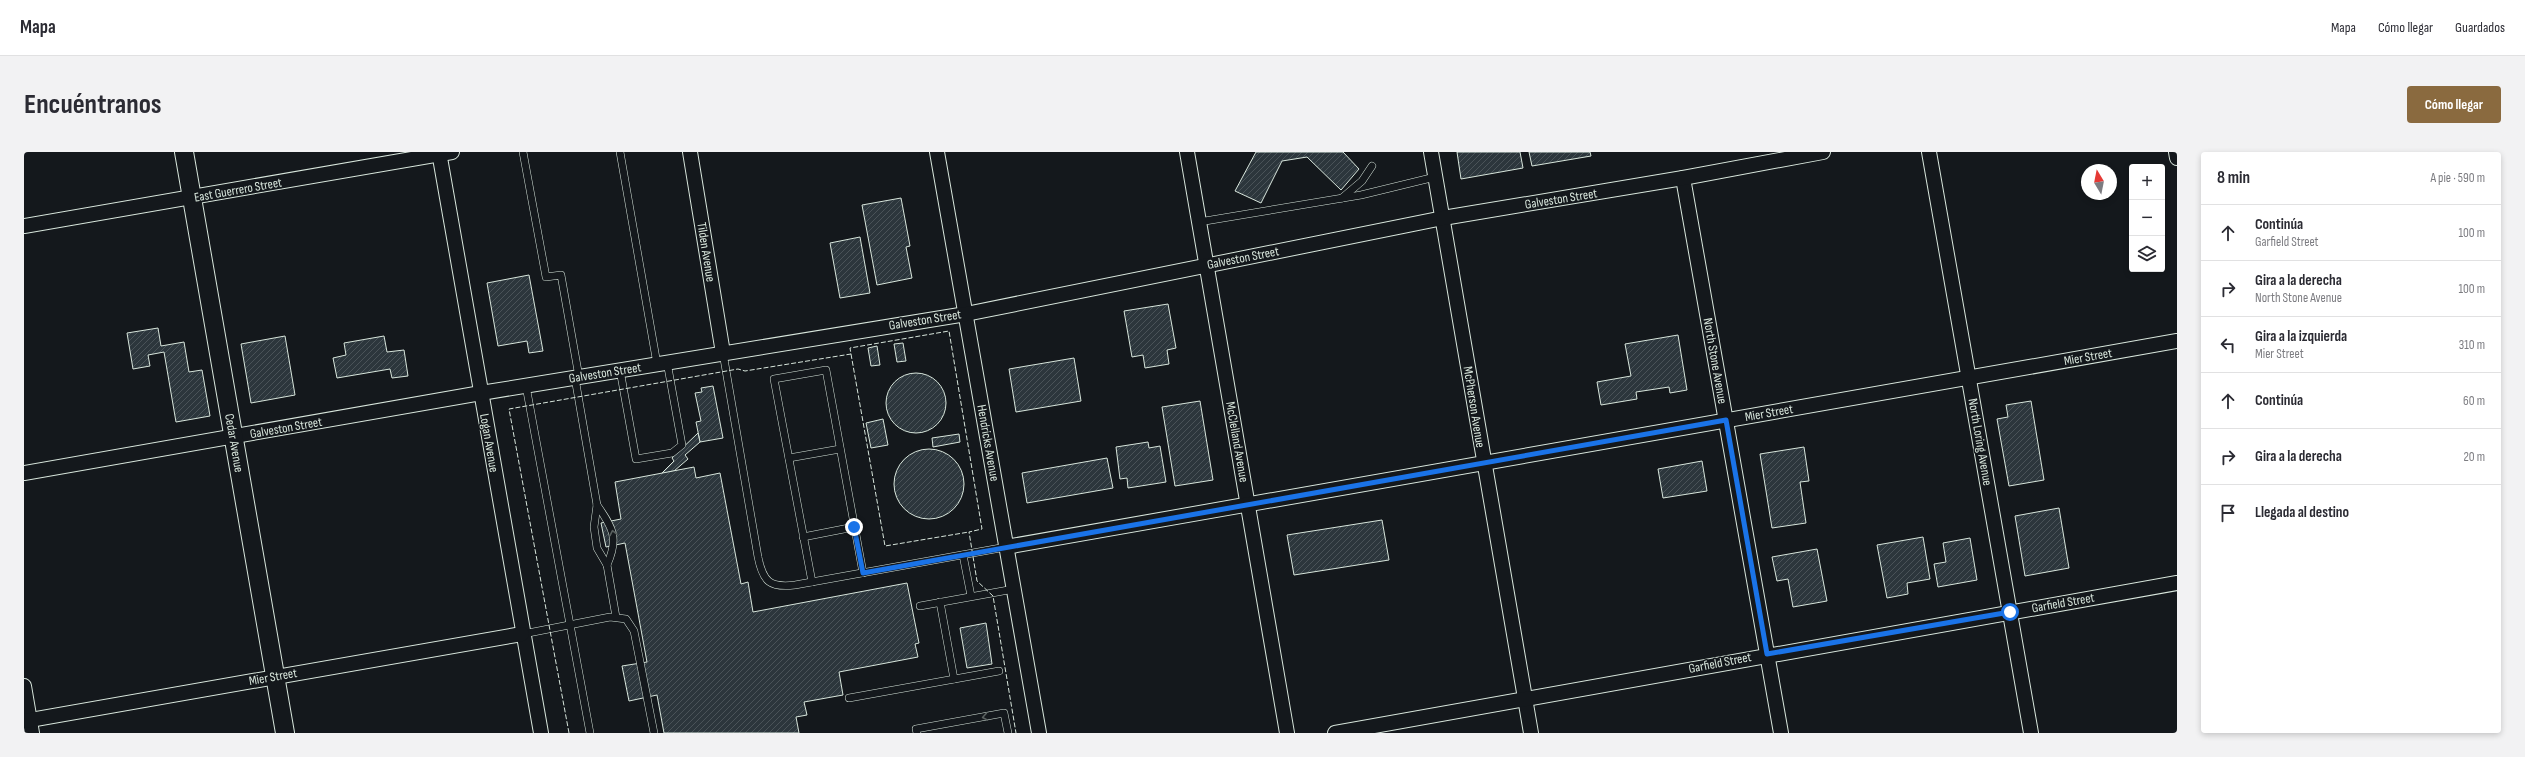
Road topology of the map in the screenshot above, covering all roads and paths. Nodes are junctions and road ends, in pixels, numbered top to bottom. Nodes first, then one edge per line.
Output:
1 (184, 152) edge
2 (523, 152) edge
3 (620, 152) edge
4 (690, 152) edge
5 (937, 152) edge
6 (1186, 152) edge
7 (1431, 152) edge
8 (1823, 152) edge
9 (1929, 152) edge
10 (2176, 152) edge
11 (443, 153) edge
12 (2177, 158) edge
13 (1372, 166) dead end
14 (1435, 177) junction
15 (1683, 178) junction
16 (192, 198) junction
17 (1342, 198) junction
18 (1443, 218) junction
19 (1199, 222) junction
20 (24, 226) edge
21 (1207, 265) junction
22 (966, 314) junction
23 (2177, 341) edge
24 (723, 353) junction
25 (662, 363) junction
26 (620, 370) junction
27 (577, 377) junction
28 (1969, 378) junction
29 (526, 386) junction
30 (481, 393) junction
31 (1726, 420) junction
32 (233, 438) junction
33 (840, 449) junction
34 (789, 458) junction
35 (1483, 463) junction
36 (24, 473) edge
37 (1248, 504) junction
38 (597, 505) junction
39 (854, 527) junction
40 (803, 537) junction
41 (1006, 546) junction
42 (963, 555) junction
43 (607, 565) junction
44 (863, 573) junction
45 (812, 582) junction
46 (2177, 582) edge
47 (1014, 589) junction
48 (971, 596) junction
49 (940, 602) junction
50 (920, 606) dead end
51 (2010, 612) junction
52 (616, 617) junction
53 (570, 625) junction
54 (522, 634) junction
55 (1767, 654) junction
56 (999, 671) dead end
57 (274, 677) junction
58 (954, 679) junction
59 (24, 686) edge
60 (849, 698) dead end
61 (1525, 700) junction
62 (29, 725) edge
63 (284, 733) edge
64 (541, 733) edge
65 (590, 733) edge
66 (654, 733) edge
67 (917, 733) edge
68 (1008, 733) edge
69 (1039, 733) edge
70 (1288, 733) edge
71 (1335, 733) edge
72 (1531, 733) edge
73 (1781, 733) edge
74 (2031, 733) edge

1 - 16 street, Cedar Avenue
2 - 27 lane
3 - 25 lane
4 - 24 street, Tilden Avenue
5 - 22 street, Hendricks Avenue
6 - 19 street, McClelland Avenue
7 - 14 street, McPherson Avenue
8 - 15 street, Galveston Street
9 - 28 street, North Loring Avenue
10 - 12 street
11 - 16 street, East Guerrero Street
11 - 30 street, Logan Avenue
13 - 17 lane
14 - 17 lane
14 - 18 street, McPherson Avenue
15 - 18 street, Galveston Street
15 - 31 street, North Stone Avenue
16 - 20 street, East Guerrero Street
16 - 32 street, Cedar Avenue
17 - 19 lane
18 - 21 street, Galveston Street
18 - 35 street, McPherson Avenue
19 - 21 street, McClelland Avenue
21 - 22 street, Galveston Street
21 - 37 street, McClelland Avenue
22 - 24 street, Galveston Street
22 - 41 street, Hendricks Avenue
23 - 28 street, Mier Street
24 - 25 street, Galveston Street
24 - 45 lane
25 - 26 street, Galveston Street
25 - 26 lane
26 - 27 street, Galveston Street
27 - 29 street, Galveston Street
27 - 38 lane
28 - 31 street, Mier Street
28 - 51 street, North Loring Avenue
29 - 30 street, Galveston Street
29 - 53 lane
30 - 32 street, Galveston Street
30 - 54 street, Logan Avenue
31 - 35 street, Mier Street
31 - 55 street, North Stone Avenue
32 - 36 street, Galveston Street
32 - 57 street, Cedar Avenue
33 - 34 lane
33 - 34 lane
33 - 39 lane
34 - 40 lane
35 - 37 street, Mier Street
35 - 61 street, McPherson Avenue
37 - 41 street, Mier Street
37 - 70 street, McClelland Avenue
38 - 43 lane
43 -> 38 lane
39 - 40 lane
39 - 44 lane
40 - 45 lane
41 - 42 lane
41 - 47 street, Hendricks Avenue
42 - 44 lane
42 - 48 lane
43 - 52 lane
44 - 45 lane
46 - 51 street, Garfield Street
47 - 48 lane
47 - 69 street, Hendricks Avenue
48 - 49 lane
49 - 50 lane
49 - 58 lane
51 - 55 street, Garfield Street
51 - 74 street, North Loring Avenue
52 - 53 lane
52 - 66 lane
53 - 54 lane
53 - 65 lane
54 - 57 street, Mier Street
54 - 64 street, Logan Avenue
55 - 61 street, Garfield Street
55 - 73 street, North Stone Avenue
56 - 58 lane
57 - 62 street, Mier Street
57 - 63 street, Cedar Avenue
58 - 60 lane
59 - 62 street
61 - 71 street, Garfield Street
61 - 72 street, McPherson Avenue
68 -> 67 lane

